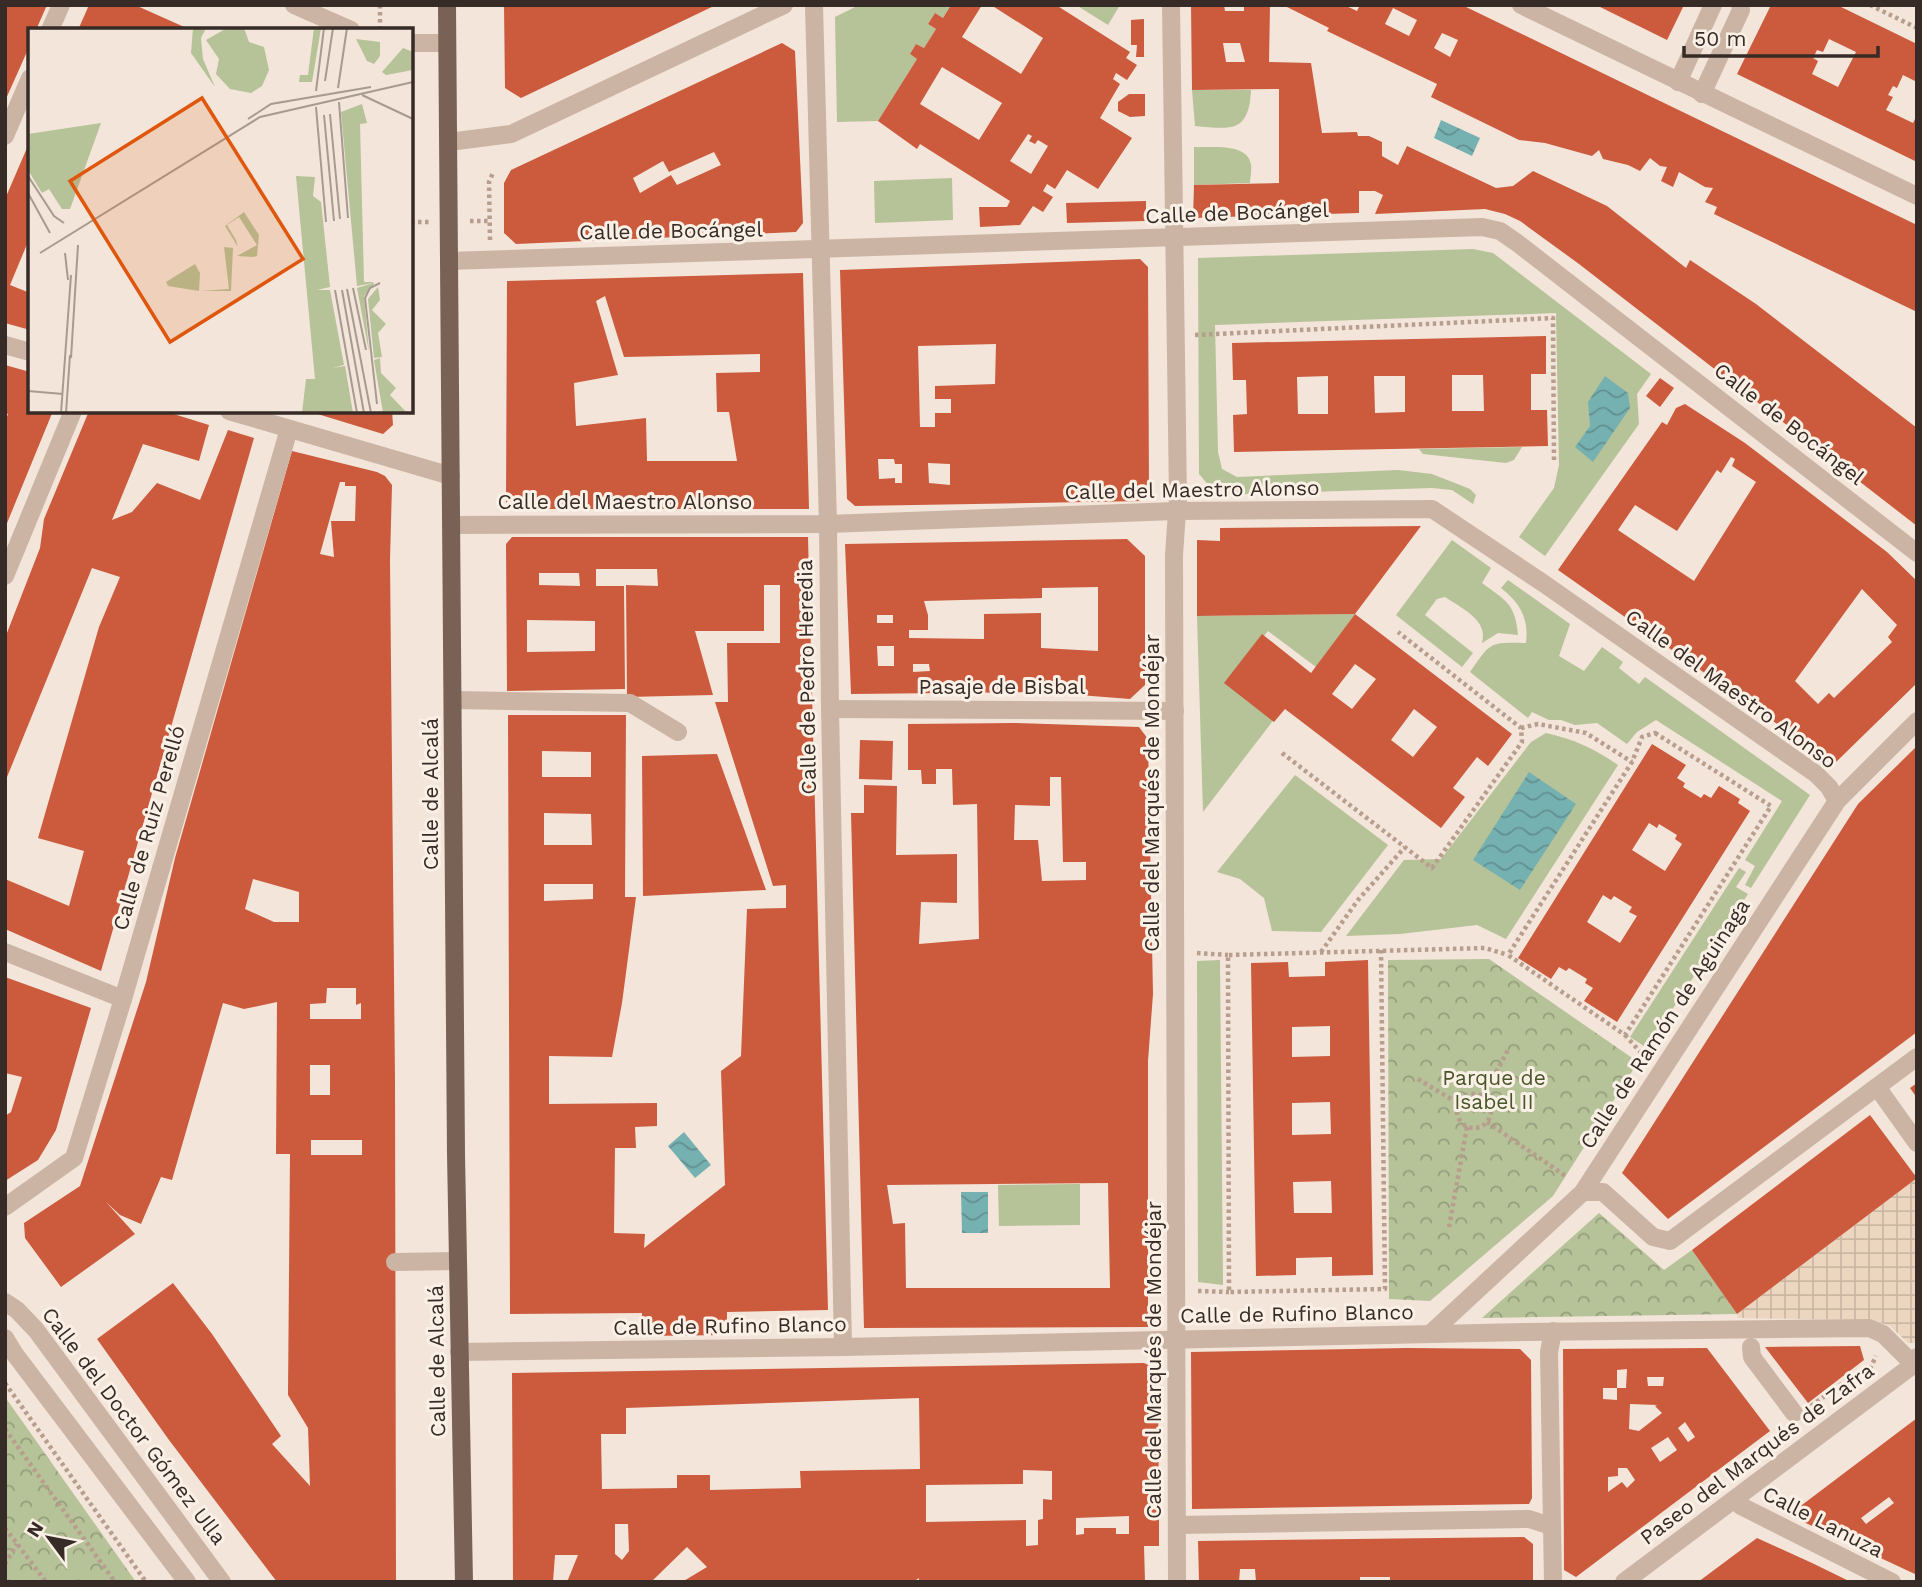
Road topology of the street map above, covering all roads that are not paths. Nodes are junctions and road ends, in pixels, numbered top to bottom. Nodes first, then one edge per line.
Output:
1 (61, 5) edge
2 (294, 5) edge
3 (447, 5) edge
4 (784, 5) edge
5 (814, 5) edge
6 (1171, 5) edge
7 (1521, 5) edge
8 (1713, 5) edge
9 (1740, 5) edge
10 (51, 28) edge
11 (346, 28) edge
12 (413, 43) edge
13 (447, 43) junction
14 (1678, 82) junction
15 (28, 83) edge
16 (1702, 94) junction
17 (5, 136) edge
18 (449, 142) junction
19 (1917, 196) edge
20 (1173, 239) junction
21 (819, 250) junction
22 (449, 261) junction
23 (5, 345) edge
24 (28, 351) edge
25 (72, 413) edge
26 (236, 413) edge
27 (289, 429) junction
28 (451, 476) junction
29 (1175, 512) junction
30 (828, 524) junction
31 (452, 525) junction
32 (1917, 553) edge
33 (5, 576) edge
34 (453, 700) junction
35 (830, 709) junction
36 (1175, 711) junction
37 (1917, 721) edge
38 (678, 732) dead end
39 (1837, 800) junction
40 (5, 951) edge
41 (123, 999) junction
42 (1917, 1057) edge
43 (1877, 1087) junction
44 (1917, 1143) edge
45 (1583, 1192) junction
46 (5, 1207) edge
47 (458, 1261) junction
48 (395, 1262) dead end
49 (5, 1302) edge
50 (1553, 1331) junction
51 (1430, 1334) junction
52 (5, 1338) edge
53 (1176, 1339) junction
54 (1751, 1347) dead end
55 (843, 1348) junction
56 (458, 1352) junction
57 (1915, 1361) edge
58 (1794, 1413) road end
59 (1735, 1500) junction
60 (1177, 1525) junction
61 (1551, 1526) junction
62 (187, 1582) edge
63 (222, 1582) edge
64 (464, 1582) edge
65 (1177, 1582) edge
66 (1553, 1582) edge
67 (1624, 1582) edge
68 (1892, 1582) edge

1 - 10 street
2 - 11 street
3 - 13 main road, Calle de Alcalá
4 - 18 street
5 - 21 street, Calle de Pedro Heredia
6 - 20 street, Calle del Marqués de Mondéjar
7 - 14 street
8 - 14 street
9 - 16 street
12 - 13 street
13 - 18 main road, Calle de Alcalá
14 - 16 street
15 - 17 street
16 - 19 street
18 - 22 main road, Calle de Alcalá
20 - 21 street, Calle de Bocángel
20 - 29 street, Calle del Marqués de Mondéjar
20 - 32 street, Calle de Bocángel
21 - 22 street, Calle de Bocángel
21 - 30 street, Calle de Pedro Heredia
22 - 28 main road, Calle de Alcalá
23 - 24 street
25 - 33 street
26 - 27 street
27 - 28 street
27 - 41 street, Calle de Ruiz Perelló
28 - 31 main road, Calle de Alcalá
29 - 30 street, Calle del Maestro Alonso
29 - 36 street, Calle del Marqués de Mondéjar
29 - 39 street, Calle del Maestro Alonso
30 - 31 street, Calle del Maestro Alonso
30 - 35 street, Calle de Pedro Heredia
31 - 34 main road, Calle de Alcalá
34 - 38 street
34 - 47 main road, Calle de Alcalá
35 - 36 street, Pasaje de Bisbal
35 - 55 street, Calle de Pedro Heredia
36 - 53 street, Calle del Marqués de Mondéjar
37 - 39 street, Calle de Ramón de Aguinaga
39 - 45 street, Calle de Ramón de Aguinaga
40 - 41 street
41 - 46 street, Calle de Ruiz Perelló
42 - 43 street
43 - 44 street
43 - 45 street
45 - 51 street, Calle de Ramón de Aguinaga
47 - 48 street
47 - 56 main road, Calle de Alcalá
49 - 63 street, Calle del Doctor Gómez Ulla
50 - 51 street, Calle de Rufino Blanco
50 - 57 street, Calle de Rufino Blanco
50 - 61 street
51 - 53 street, Calle de Rufino Blanco
52 - 62 street
53 - 55 street, Calle de Rufino Blanco
53 - 60 street, Calle del Marqués de Mondéjar
54 - 58 street
55 - 56 street, Calle de Rufino Blanco
56 - 64 main road, Calle de Alcalá
57 - 59 street, Paseo del Marqués de Zafra
59 - 67 street, Paseo del Marqués de Zafra
59 - 68 street, Calle Lanuza
60 - 61 street
60 - 65 street, Calle del Marqués de Mondéjar
61 - 66 street

